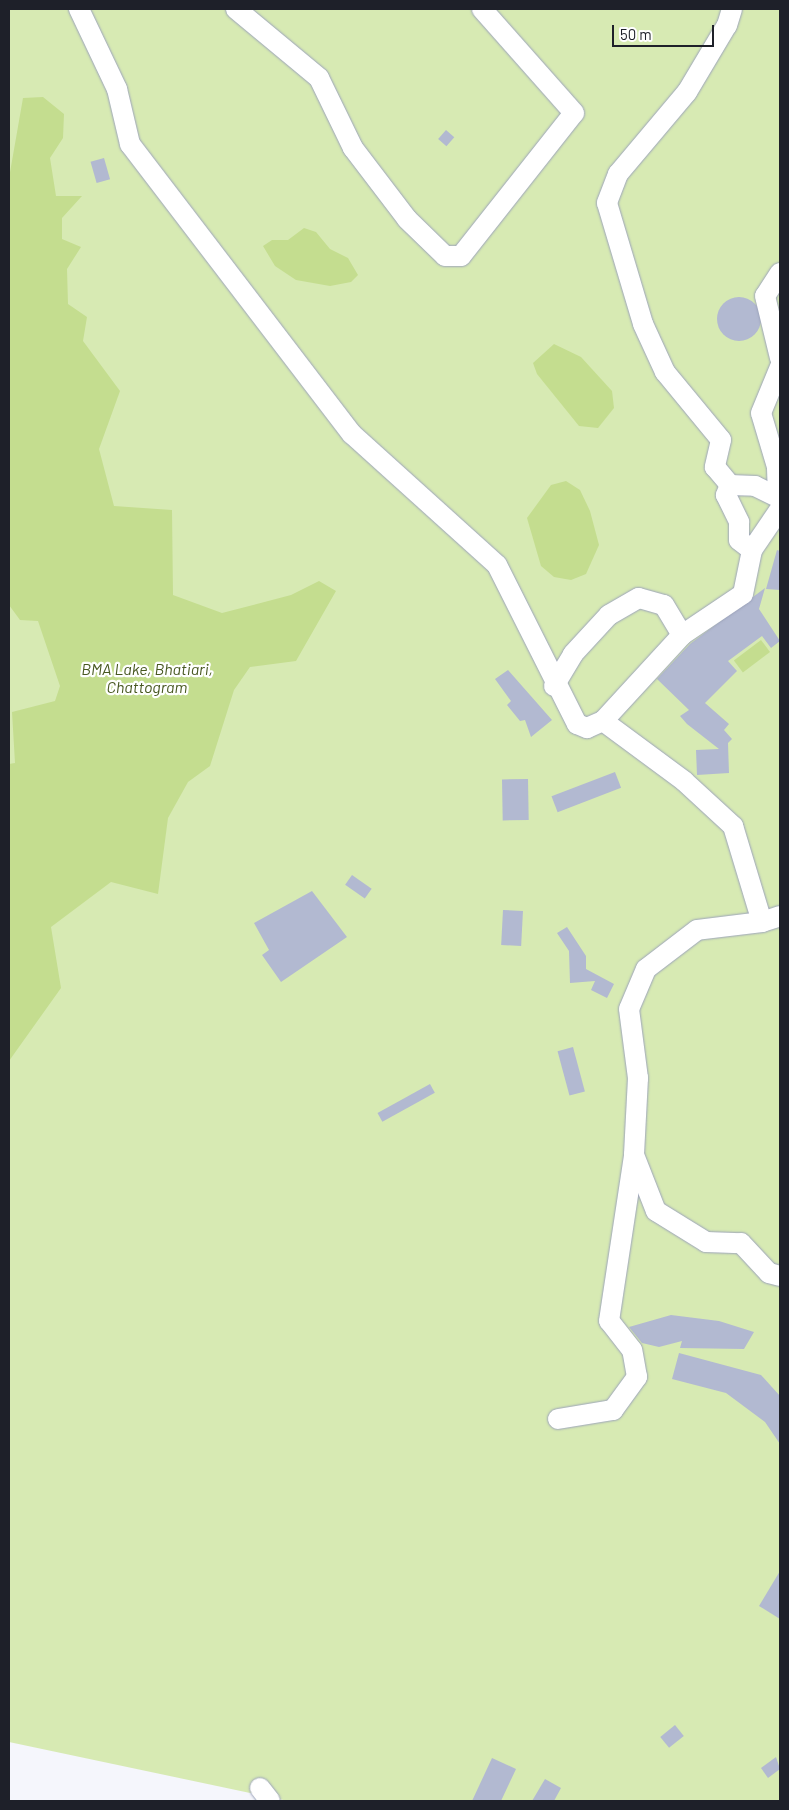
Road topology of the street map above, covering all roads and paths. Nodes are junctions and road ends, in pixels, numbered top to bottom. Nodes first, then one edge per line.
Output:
1 (80, 9) edge
2 (236, 9) edge
3 (482, 9) edge
4 (732, 9) edge
5 (780, 273) edge
6 (780, 358) edge
7 (780, 367) edge
8 (730, 486) junction
9 (779, 505) edge
10 (752, 550) junction
11 (682, 635) junction
12 (554, 686) junction
13 (603, 721) junction
14 (771, 919) edge
15 (634, 1155) junction
16 (780, 1276) edge
17 (558, 1420) dead end

1 - 12 street
2 - 3 street
4 - 8 street
5 - 6 street
7 - 9 street
8 - 9 street
8 - 10 street
9 - 10 street
10 - 11 street
11 - 12 street
11 - 13 street
12 - 13 street
13 - 14 street
14 - 15 street
15 - 16 street
15 - 17 street

